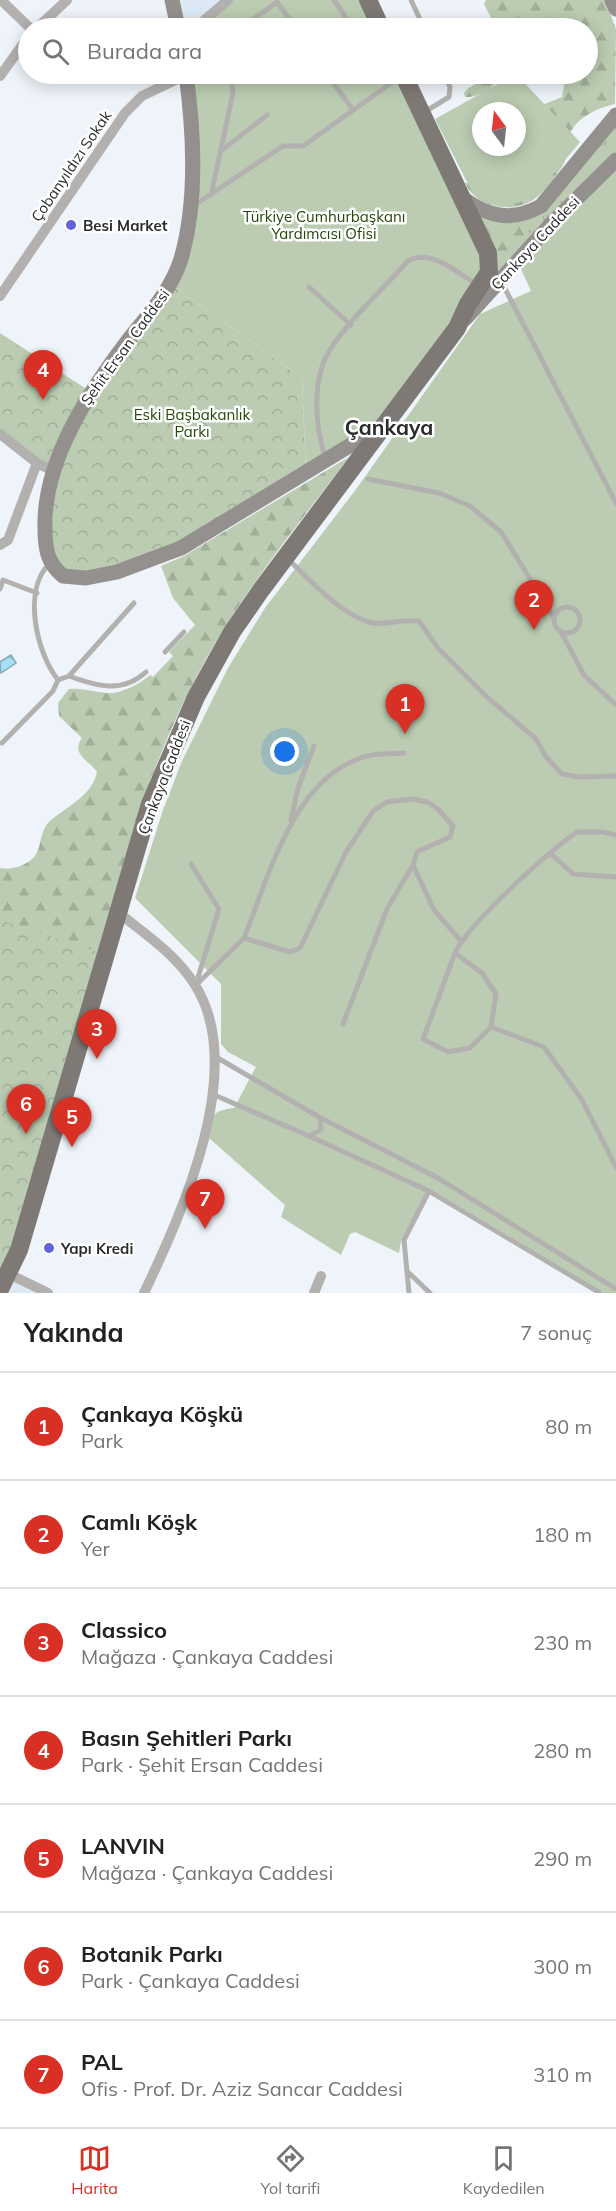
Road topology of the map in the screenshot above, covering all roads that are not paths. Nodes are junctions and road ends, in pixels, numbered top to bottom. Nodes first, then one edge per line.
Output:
1 (1, 0) edge
2 (67, 0) edge
3 (172, 0) edge
4 (228, 0) edge
5 (334, 0) edge
6 (368, 0) edge
7 (411, 0) edge
8 (612, 0) edge
9 (278, 1) edge
10 (616, 9) edge
11 (20, 18) edge
12 (48, 18) edge
13 (176, 18) edge
14 (207, 18) edge
15 (255, 18) edge
16 (289, 18) edge
17 (346, 18) edge
18 (376, 18) edge
19 (419, 18) edge
20 (18, 51) edge
21 (0, 76) edge
22 (166, 84) edge
23 (187, 84) edge
24 (232, 84) edge
25 (336, 84) edge
26 (389, 84) edge
27 (408, 84) edge
28 (449, 84) edge
29 (353, 110) junction
30 (422, 114) junction
31 (267, 115) dead end
32 (616, 116) edge
33 (221, 151) junction
34 (616, 160) edge
35 (211, 195) junction
36 (464, 200) junction
37 (189, 208) junction
38 (501, 279) junction
39 (309, 287) dead end
40 (480, 287) junction
41 (0, 296) edge
42 (351, 325) junction
43 (457, 328) junction
44 (383, 425) junction
45 (0, 434) edge
46 (326, 459) junction
47 (37, 463) junction
48 (55, 472) junction
49 (368, 479) dead end
50 (616, 503) edge
51 (0, 544) edge
52 (285, 557) junction
53 (50, 563) junction
54 (0, 589) edge
55 (37, 593) junction
56 (134, 603) dead end
57 (554, 618) junction
58 (184, 632) dead end
59 (561, 632) junction
60 (165, 652) dead end
61 (146, 672) dead end
62 (69, 676) junction
63 (58, 680) junction
64 (616, 705) edge
65 (2, 743) dead end
66 (314, 746) dead end
67 (404, 753) dead end
68 (616, 776) edge
69 (291, 821) junction
70 (616, 835) edge
71 (551, 854) junction
72 (191, 864) dead end
73 (413, 865) junction
74 (616, 877) edge
75 (119, 913) junction
76 (244, 938) junction
77 (461, 941) junction
78 (455, 953) junction
79 (196, 986) junction
80 (343, 1024) dead end
81 (491, 1027) junction
82 (216, 1057) junction
83 (212, 1094) junction
84 (320, 1117) junction
85 (309, 1136) junction
86 (616, 1167) edge
87 (429, 1191) junction
88 (409, 1273) junction
89 (321, 1276) dead end
90 (4, 1281) edge
91 (616, 1289) edge
92 (48, 1293) edge
93 (144, 1293) edge
94 (314, 1293) edge
95 (409, 1293) edge
96 (430, 1293) edge
97 (600, 1293) edge

1 - 11 street
2 - 12 street
3 - 13 main road
4 - 14 street
5 - 17 lane
6 - 18 main road
7 - 19 lane
8 - 10 main road
9 - 15 lane
9 - 16 lane
20 - 21 street
22 - 41 street, Çobanyıldızı Sokak
23 - 37 main road, Şehit Ersan Caddesi
24 - 33 lane
25 - 29 lane
26 - 29 lane
27 - 30 main road
28 - 30 lane
29 - 35 lane
30 - 36 main road
31 - 33 lane
32 - 36 main road, Çankaya Caddesi
33 - 35 lane
34 - 38 main road, Çankaya Caddesi
35 - 37 lane
36 - 40 main road, Çankaya Caddesi
37 - 48 main road, Şehit Ersan Caddesi
38 - 43 main road, Çankaya Caddesi
38 - 50 lane
39 - 42 lane
40 - 42 lane
40 - 43 main road, Çankaya Caddesi
42 - 46 lane
43 - 44 main road, Çankaya Caddesi
44 - 46 main road
44 - 52 main road, Çankaya Caddesi
45 - 47 street
46 - 53 main road
47 - 48 street
47 - 51 street
48 - 53 main road, Şehit Ersan Caddesi
49 - 57 lane
52 - 68 lane
52 - 75 main road, Çankaya Caddesi
53 - 55 lane
54 - 55 lane
55 - 63 lane
56 - 62 lane
57 - 59 lane
57 - 59 lane
58 - 60 lane
59 - 64 lane
61 - 62 lane
62 - 63 lane
63 - 65 lane
66 - 69 lane
67 - 69 lane
69 - 76 lane
70 - 71 lane
71 - 74 lane
71 - 77 lane
72 - 79 lane
73 - 76 lane
73 - 77 lane
73 - 80 lane
75 - 79 street
75 - 90 main road, Çankaya Caddesi
76 - 79 lane
77 - 78 lane
78 - 81 lane
78 - 81 lane
79 - 82 street
81 - 86 lane
82 - 83 street
82 - 84 lane
83 - 85 lane
83 - 93 street
84 - 85 lane
84 - 91 lane
85 - 87 lane
87 - 88 lane
87 - 97 lane
88 - 95 lane
88 - 96 lane
89 - 94 street
90 - 92 street

